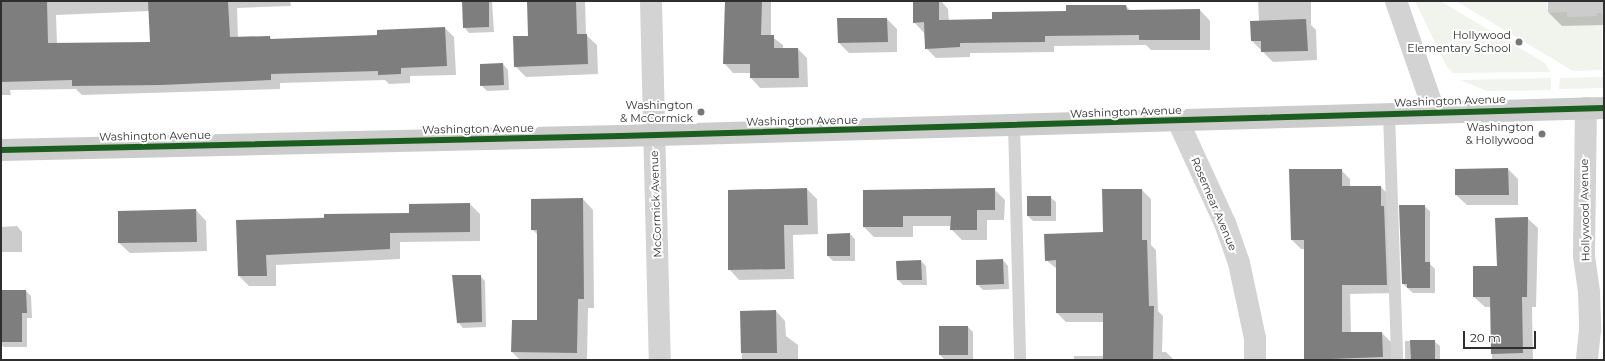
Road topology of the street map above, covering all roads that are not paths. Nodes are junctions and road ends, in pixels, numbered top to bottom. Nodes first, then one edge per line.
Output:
1 (651, 1) edge
2 (1396, 1) edge
3 (1595, 108) edge
4 (1434, 111) junction
5 (1389, 113) junction
6 (1178, 121) junction
7 (1014, 125) junction
8 (654, 135) junction
9 (1, 150) edge
10 (660, 360) edge
11 (1020, 360) edge
12 (1255, 360) edge
13 (1397, 360) edge
14 (1587, 360) edge

1 - 8 street, McCormick Avenue
2 - 4 street
3 - 4 street, Washington Avenue
3 - 14 street, Hollywood Avenue
4 - 5 street, Washington Avenue
5 - 6 street, Washington Avenue
5 - 13 lane
6 - 7 street, Washington Avenue
6 - 12 street, Rosemear Avenue
7 - 8 street, Washington Avenue
7 - 11 lane
8 - 9 street, Washington Avenue
8 - 10 street, McCormick Avenue

